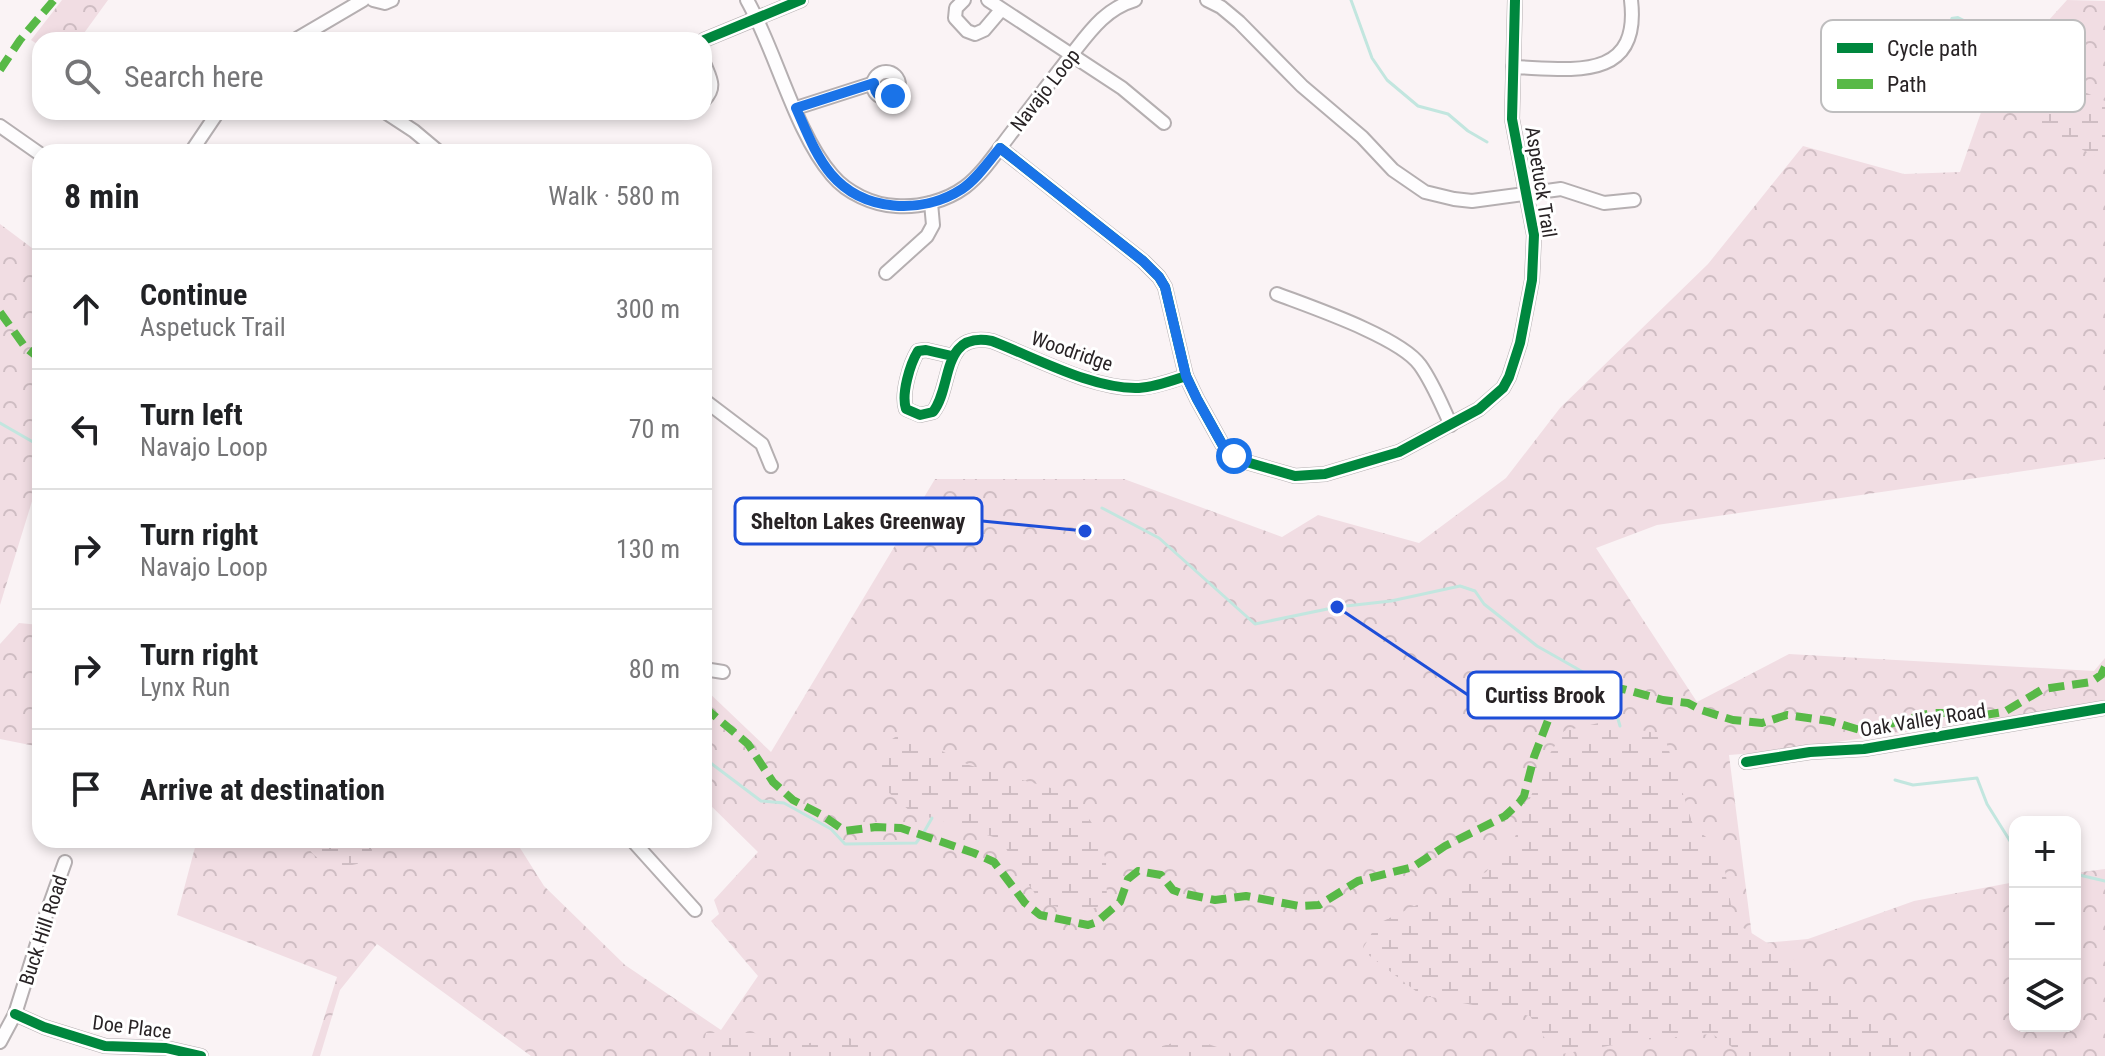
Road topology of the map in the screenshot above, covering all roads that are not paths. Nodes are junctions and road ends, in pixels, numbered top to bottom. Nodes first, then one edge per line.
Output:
1 (363, 0) edge
2 (373, 0) edge
3 (392, 0) edge
4 (747, 0) edge
5 (801, 0) edge
6 (964, 0) edge
7 (988, 0) edge
8 (1207, 0) edge
9 (1515, 0) edge
10 (1631, 0) edge
11 (1128, 1) edge
12 (1001, 10) junction
13 (758, 18) junction
14 (319, 32) edge
15 (712, 37) edge
16 (1071, 55) junction
17 (1513, 67) junction
18 (874, 83) dead end
19 (796, 108) junction
20 (213, 120) edge
21 (397, 120) edge
22 (1164, 123) dead end
23 (0, 126) edge
24 (196, 144) edge
25 (429, 144) edge
26 (32, 148) edge
27 (1000, 148) junction
28 (1526, 194) junction
29 (1634, 200) dead end
30 (931, 203) junction
31 (886, 273) dead end
32 (1277, 294) dead end
33 (952, 356) junction
34 (1186, 376) junction
35 (712, 406) edge
36 (1451, 425) junction
37 (771, 466) dead end
38 (712, 670) edge
39 (723, 672) dead end
40 (2105, 708) edge
41 (1746, 762) dead end
42 (639, 848) edge
43 (65, 862) dead end
44 (695, 910) dead end
45 (15, 1014) junction
46 (0, 1042) edge
47 (201, 1056) edge

1 - 14 street
2 - 3 street
4 - 13 street, Navajo Loop
5 - 13 street
6 - 12 street
7 - 12 street
8 - 28 street
9 - 17 street, Aspetuck Trail
10 - 17 street
11 - 16 street, Navajo Loop
12 - 16 street
13 - 15 street
13 - 19 street, Navajo Loop
16 - 22 street
16 - 27 street, Navajo Loop
17 - 28 street, Aspetuck Trail
18 - 19 street
19 - 30 street, Navajo Loop
20 - 24 street
21 - 25 street
23 - 26 street
27 - 30 street, Navajo Loop
27 - 34 street, Aspetuck Trail
28 - 29 street
28 - 36 street, Aspetuck Trail
30 - 31 street
32 - 36 street
33 - 33 street, Woodridge
33 - 34 street, Woodridge
34 - 36 street, Aspetuck Trail
35 - 37 street
38 - 39 street
40 - 41 street, Oak Valley Road
42 - 44 street
43 - 45 street, Buck Hill Road
45 - 46 street, Buck Hill Road
45 - 47 street, Doe Place

